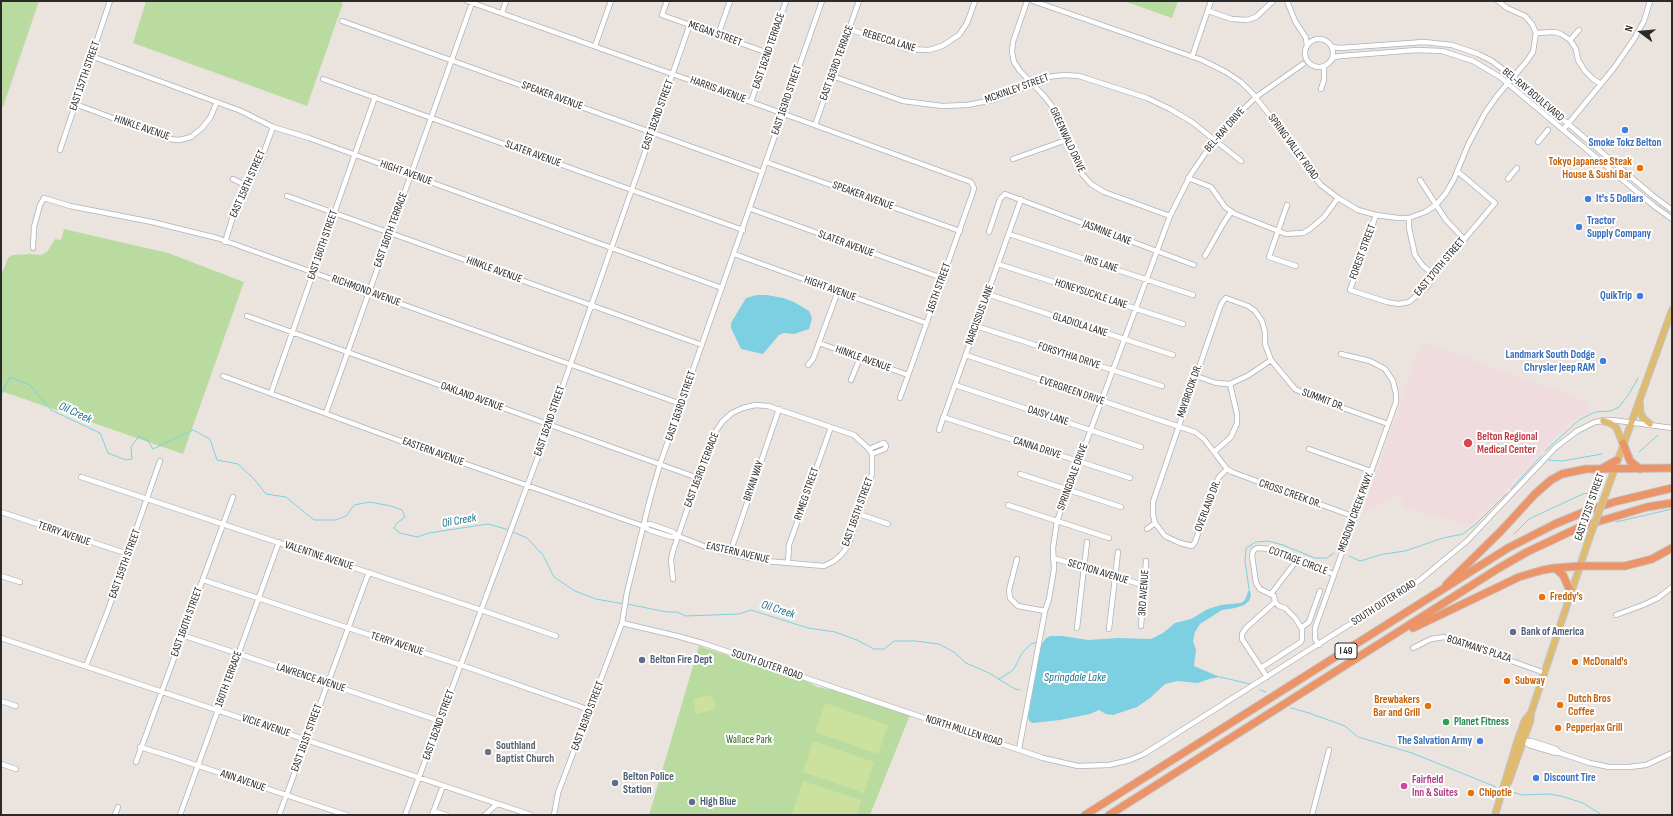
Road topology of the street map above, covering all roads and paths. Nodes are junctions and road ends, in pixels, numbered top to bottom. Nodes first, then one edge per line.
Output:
1 (110, 1) edge
2 (506, 1) edge
3 (611, 1) edge
4 (667, 1) edge
5 (730, 1) edge
6 (786, 1) edge
7 (822, 1) edge
8 (859, 1) edge
9 (975, 1) edge
10 (1027, 1) edge
11 (1033, 1) edge
12 (1211, 1) edge
13 (1273, 1) edge
14 (1287, 1) edge
15 (1498, 1) edge
16 (1650, 1) edge
17 (470, 2) edge
18 (1208, 11) junction
19 (502, 13) junction
20 (342, 21) dead end
21 (690, 24) junction
22 (849, 29) junction
23 (1579, 30) dead end
24 (1536, 33) junction
25 (718, 35) junction
26 (1306, 38) junction
27 (1317, 39) junction
28 (1570, 40) junction
29 (1432, 42) junction
30 (595, 46) junction
31 (1306, 47) junction
32 (1333, 47) junction
33 (1432, 50) junction
34 (768, 53) junction
35 (91, 56) junction
36 (1192, 57) junction
37 (1305, 57) junction
38 (451, 60) junction
39 (1332, 60) junction
40 (1303, 64) junction
41 (1311, 65) junction
42 (1324, 67) junction
43 (672, 74) junction
44 (832, 76) junction
45 (1513, 77) junction
46 (323, 79) dead end
47 (1508, 83) junction
48 (1032, 84) junction
49 (1601, 84) junction
50 (1321, 89) dead end
51 (375, 97) junction
52 (1256, 97) junction
53 (217, 102) junction
54 (751, 102) junction
55 (75, 104) junction
56 (782, 113) junction
57 (431, 117) junction
58 (1569, 124) junction
59 (815, 125) junction
60 (273, 127) junction
61 (1548, 130) dead end
62 (1564, 130) junction
63 (652, 131) junction
64 (1069, 139) junction
65 (1215, 140) junction
66 (1538, 142) dead end
67 (60, 150) dead end
68 (355, 155) junction
69 (1013, 159) dead end
70 (1241, 161) dead end
71 (766, 162) junction
72 (1517, 168) dead end
73 (1623, 170) junction
74 (1457, 171) junction
75 (762, 172) junction
76 (411, 175) junction
77 (1618, 176) junction
78 (1188, 178) junction
79 (233, 179) dead end
80 (1508, 179) dead end
81 (968, 180) joint
82 (1420, 180) dead end
83 (247, 186) junction
84 (631, 189) junction
85 (287, 196) dead end
86 (1338, 198) junction
87 (1021, 199) junction
88 (1287, 205) dead end
89 (1436, 205) junction
90 (1666, 206) junction
91 (750, 209) junction
92 (1672, 210) edge
93 (1231, 212) junction
94 (1661, 212) junction
95 (334, 213) junction
96 (1376, 215) junction
97 (1170, 216) junction
98 (1409, 218) junction
99 (1672, 219) edge
100 (743, 230) junction
101 (960, 231) junction
102 (1278, 231) junction
103 (989, 232) dead end
104 (390, 233) junction
105 (1008, 234) junction
106 (1464, 239) junction
107 (225, 242) junction
108 (611, 247) junction
109 (33, 248) dead end
110 (1156, 251) junction
111 (734, 254) junction
112 (1205, 256) dead end
113 (998, 264) junction
114 (1194, 265) dead end
115 (1296, 266) dead end
116 (313, 272) junction
117 (1434, 275) junction
118 (942, 278) junction
119 (1146, 279) junction
120 (722, 288) junction
121 (1350, 290) joint
122 (838, 291) junction
123 (369, 292) junction
124 (987, 294) junction
125 (1193, 295) dead end
126 (591, 305) junction
127 (1136, 308) junction
128 (1672, 310) edge
129 (247, 316) dead end
130 (1670, 320) edge
131 (926, 323) junction
132 (1183, 324) dead end
133 (976, 326) junction
134 (292, 332) junction
135 (1124, 339) junction
136 (819, 343) junction
137 (702, 345) junction
138 (348, 352) junction
139 (1342, 354) dead end
140 (966, 355) junction
141 (1173, 355) dead end
142 (860, 358) junction
143 (1271, 360) junction
144 (570, 364) junction
145 (808, 364) dead end
146 (1113, 370) junction
147 (908, 375) junction
148 (223, 376) dead end
149 (1196, 376) junction
150 (851, 380) dead end
151 (1230, 384) junction
152 (955, 385) junction
153 (1162, 386) dead end
154 (271, 393) junction
155 (900, 398) dead end
156 (1101, 401) junction
157 (1639, 401) junction
158 (682, 404) junction
159 (779, 409) junction
160 (326, 413) junction
161 (943, 417) junction
162 (1603, 421) junction
163 (1632, 421) junction
164 (549, 424) junction
165 (1388, 424) junction
166 (1650, 424) junction
167 (1178, 425) junction
168 (831, 427) junction
169 (1672, 428) edge
170 (938, 430) dead end
171 (1091, 430) junction
172 (1623, 443) junction
173 (1141, 447) dead end
174 (869, 449) junction
175 (1309, 449) dead end
176 (1214, 452) junction
177 (872, 454) junction
178 (1616, 460) junction
179 (160, 461) dead end
180 (1079, 462) junction
181 (660, 464) junction
182 (1227, 468) junction
183 (1672, 468) edge
184 (1640, 469) junction
185 (1372, 470) junction
186 (1599, 470) junction
187 (1613, 470) junction
188 (1020, 474) dead end
189 (81, 477) dead end
190 (698, 478) junction
191 (1130, 478) dead end
192 (527, 486) junction
193 (1672, 488) edge
194 (1069, 490) junction
195 (233, 497) dead end
196 (148, 498) junction
197 (1672, 503) edge
198 (1008, 505) dead end
199 (1121, 507) dead end
200 (1, 512) edge
201 (859, 514) junction
202 (1355, 517) junction
203 (1057, 521) junction
204 (224, 524) junction
205 (888, 524) dead end
206 (1155, 524) junction
207 (643, 526) junction
208 (1147, 529) dead end
209 (678, 536) junction
210 (1109, 538) dead end
211 (279, 542) junction
212 (1087, 542) dead end
213 (1672, 548) edge
214 (1118, 552) dead end
215 (730, 553) junction
216 (128, 554) junction
217 (1053, 558) junction
218 (1017, 559) dead end
219 (1297, 560) junction
220 (1146, 561) dead end
221 (788, 563) junction
222 (824, 566) joint
223 (1580, 566) junction
224 (1084, 568) junction
225 (1555, 568) junction
226 (368, 572) junction
227 (1333, 574) junction
228 (1, 576) edge
229 (1115, 577) junction
230 (673, 579) dead end
231 (203, 580) junction
232 (20, 582) dead end
233 (1144, 586) junction
234 (1672, 587) edge
235 (1320, 591) dead end
236 (1439, 592) junction
237 (1571, 593) junction
238 (1271, 594) junction
239 (259, 599) junction
240 (1275, 602) junction
241 (481, 610) junction
242 (1045, 611) junction
243 (1616, 615) dead end
244 (622, 624) junction
245 (1141, 626) dead end
246 (348, 628) junction
247 (1077, 628) dead end
248 (1301, 628) junction
249 (1108, 630) dead end
250 (182, 635) junction
251 (556, 636) dead end
252 (1, 638) edge
253 (1319, 645) junction
254 (1413, 648) dead end
255 (239, 654) junction
256 (461, 665) junction
257 (86, 666) junction
258 (1261, 668) junction
259 (1545, 673) junction
260 (1267, 677) junction
261 (1321, 682) junction
262 (327, 683) junction
263 (161, 691) junction
264 (1, 701) edge
265 (16, 706) dead end
266 (218, 710) junction
267 (590, 710) junction
268 (909, 713) joint
269 (440, 721) junction
270 (306, 740) junction
271 (1521, 740) junction
272 (140, 747) junction
273 (1019, 749) junction
274 (1330, 750) dead end
275 (1672, 753) edge
276 (136, 762) dead end
277 (1, 764) edge
278 (198, 765) junction
279 (1072, 765) joint
280 (16, 769) dead end
281 (419, 778) junction
282 (442, 786) junction
283 (1504, 789) junction
284 (286, 795) junction
285 (497, 804) junction
286 (118, 807) dead end
287 (433, 813) edge
288 (515, 813) edge
289 (116, 815) edge
290 (180, 815) edge
291 (279, 815) edge
292 (346, 815) edge
293 (405, 815) edge
294 (446, 815) edge
295 (485, 815) edge
296 (530, 815) edge
297 (554, 815) edge
298 (1085, 815) edge
299 (1109, 815) edge
300 (1312, 815) edge
301 (1495, 815) edge

1 - 35 street, EAST 157TH STREET
2 - 19 street
3 - 30 street
4 - 21 street, MEGAN STREET
5 - 25 street
6 - 34 street, EAST 162ND TERRACE
7 - 56 street, EAST 163RD STREET
8 - 22 street, EAST 163RD TERRACE
9 - 22 street, REBECCA LANE
10 - 48 street, GREENWALD DRIVE
11 - 36 street, SPRING VALLEY ROAD
12 - 18 street
13 - 18 street
14 - 26 street
15 - 24 street
16 - 49 street
17 - 19 street, HARRIS AVENUE
17 - 38 street, EAST 160TH TERRACE
18 - 36 street
19 - 30 street, HARRIS AVENUE
20 - 38 street, SPEAKER AVENUE
21 - 25 street, MEGAN STREET
21 - 43 street, EAST 162ND STREET
22 - 44 street, EAST 163RD TERRACE
23 - 28 street
24 - 28 street
24 - 45 street, SPRING VALLEY ROAD
25 - 34 street, MEGAN STREET
26 - 27 street
26 - 31 street
27 - 31 street
27 - 32 street, BEL-RAY BOULEVARD
28 - 49 street
29 - 32 street, BEL-RAY BOULEVARD
29 - 33 street
29 - 45 street, BEL-RAY BOULEVARD
30 - 43 street, HARRIS AVENUE
31 - 37 street
32 - 39 street
33 - 39 street, BEL-RAY BOULEVARD
33 - 47 street, BEL-RAY BOULEVARD
34 - 54 street, EAST 162ND TERRACE
35 - 53 street, HIGHT AVENUE
35 - 55 street, EAST 157TH STREET
36 - 52 street, SPRING VALLEY ROAD
37 - 40 street
37 - 41 street
38 - 57 street, EAST 160TH TERRACE
38 - 63 street, SPEAKER AVENUE
39 - 42 street, BEL-RAY BOULEVARD
40 - 41 street
40 - 52 street, BEL-RAY DRIVE
41 - 42 street
42 - 50 street
43 - 54 street, HARRIS AVENUE
43 - 63 street, EAST 162ND STREET
44 - 48 street, MCKINLEY STREET
44 - 59 street, EAST 163RD TERRACE
45 - 47 street, SPRING VALLEY ROAD
45 - 58 street, BEL-RAY BOULEVARD
46 - 51 street, SLATER AVENUE
47 - 62 street, BEL-RAY BOULEVARD
47 - 74 street, SPRING VALLEY ROAD
48 - 64 street, GREENWALD DRIVE
48 - 65 street, MCKINLEY STREET
49 - 58 street
51 - 57 street, SLATER AVENUE
51 - 68 street, EAST 160TH STREET
52 - 65 street, BEL-RAY DRIVE
52 - 86 street, SPRING VALLEY ROAD
53 - 55 street, HINKLE AVENUE
53 - 60 street, HIGHT AVENUE
54 - 56 street, HARRIS AVENUE
55 - 67 street, EAST 157TH STREET
56 - 59 street, HARRIS AVENUE
56 - 71 street, EAST 163RD STREET
57 - 76 street, EAST 160TH TERRACE
57 - 84 street, SLATER AVENUE
58 - 62 street
58 - 73 street, BEL-RAY BOULEVARD
59 - 81 street, HARRIS AVENUE
60 - 68 street, HIGHT AVENUE
60 - 83 street, EAST 158TH STREET
61 - 66 street
62 - 77 street, BEL-RAY BOULEVARD
63 - 75 street, SPEAKER AVENUE
63 - 84 street, EAST 162ND STREET
64 - 69 street
64 - 97 street, GREENWALD DRIVE
65 - 70 street, MCKINLEY STREET
65 - 78 street, BEL-RAY DRIVE
68 - 76 street, HIGHT AVENUE
68 - 95 street, EAST 160TH STREET
71 - 75 street, EAST 163RD STREET
71 - 101 street, SPEAKER AVENUE
72 - 80 street
73 - 77 street
73 - 90 street, BEL-RAY BOULEVARD
74 - 89 street, SPRING VALLEY ROAD
74 - 106 street, EAST 170TH STREET
75 - 91 street, EAST 163RD STREET
76 - 104 street, EAST 160TH TERRACE
76 - 108 street, HIGHT AVENUE
77 - 94 street, BEL-RAY BOULEVARD
78 - 93 street
78 - 97 street, BEL-RAY DRIVE
79 - 83 street
81 - 101 street, 165TH STREET
82 - 89 street
83 - 107 street, EAST 158TH STREET
84 - 100 street, SLATER AVENUE
84 - 108 street, EAST 162ND STREET
85 - 95 street, HINKLE AVENUE
86 - 96 street, SPRING VALLEY ROAD
86 - 102 street
87 - 103 street, JASMINE LANE
87 - 105 street, NARCISSUS LANE
87 - 110 street, JASMINE LANE
88 - 102 street
89 - 98 street, SPRING VALLEY ROAD
89 - 106 street
90 - 92 street, BEL-RAY BOULEVARD
90 - 94 street
91 - 100 street, EAST 163RD STREET
91 - 118 street, SLATER AVENUE
93 - 102 street
93 - 112 street
94 - 99 street, BEL-RAY BOULEVARD
95 - 104 street, HINKLE AVENUE
95 - 116 street, EAST 160TH STREET
96 - 98 street, SPRING VALLEY ROAD
96 - 121 street, FOREST STREET
97 - 110 street, SPRINGDALE DRIVE
98 - 117 street
100 - 111 street, EAST 163RD STREET
101 - 118 street, 165TH STREET
102 - 115 street
104 - 123 street, EAST 160TH TERRACE
104 - 126 street, HINKLE AVENUE
105 - 113 street, NARCISSUS LANE
105 - 119 street, IRIS LANE
106 - 117 street, EAST 170TH STREET
107 - 109 street, RICHMOND AVENUE
107 - 116 street, RICHMOND AVENUE
108 - 120 street, HIGHT AVENUE
108 - 126 street, EAST 162ND STREET
110 - 114 street, JASMINE LANE
110 - 119 street, SPRINGDALE DRIVE
111 - 120 street, EAST 163RD STREET
111 - 122 street, HIGHT AVENUE
113 - 124 street, NARCISSUS LANE
113 - 127 street, HONEYSUCKLE LANE
116 - 123 street, RICHMOND AVENUE
116 - 134 street, EAST 160TH STREET
117 - 121 street, EAST 170TH STREET
118 - 131 street, 165TH STREET
119 - 125 street, IRIS LANE
119 - 127 street, SPRINGDALE DRIVE
120 - 137 street, EAST 163RD STREET
122 - 131 street, HIGHT AVENUE
122 - 136 street
123 - 138 street, EAST 160TH TERRACE
123 - 144 street, RICHMOND AVENUE
124 - 133 street, NARCISSUS LANE
124 - 135 street, GLADIOLA LANE
126 - 137 street, HINKLE AVENUE
126 - 144 street, EAST 162ND STREET
127 - 132 street, HONEYSUCKLE LANE
127 - 135 street, SPRINGDALE DRIVE
128 - 130 main road, EAST 171ST STREET
129 - 134 street, OAKLAND AVENUE
130 - 157 main road, EAST 171ST STREET
131 - 147 street, 165TH STREET
133 - 140 street, NARCISSUS LANE
133 - 146 street, FORSYTHIA DRIVE
134 - 138 street, OAKLAND AVENUE
134 - 154 street, EAST 160TH STREET
135 - 141 street, GLADIOLA LANE
135 - 146 street, SPRINGDALE DRIVE
136 - 142 street, HINKLE AVENUE
136 - 145 street
137 - 158 street, EAST 163RD STREET
138 - 160 street, EAST 160TH TERRACE
138 - 164 street, OAKLAND AVENUE
139 - 165 street, MEADOW CREEK PKWY.
140 - 152 street, NARCISSUS LANE
140 - 156 street, EVERGREEN DRIVE
142 - 147 street, HINKLE AVENUE
142 - 150 street
143 - 149 street, MAYBROOK DR.
143 - 151 street
143 - 165 street, SUMMIT DR.
144 - 158 street, RICHMOND AVENUE
144 - 164 street, EAST 162ND STREET
146 - 153 street, FORSYTHIA DRIVE
146 - 156 street, SPRINGDALE DRIVE
147 - 155 street, 165TH STREET
148 - 154 street, EASTERN AVENUE
149 - 151 street
149 - 167 street, MAYBROOK DR.
151 - 176 street
152 - 161 street, NARCISSUS LANE
152 - 171 street, DAISY LANE
154 - 160 street, EASTERN AVENUE
156 - 167 street, EVERGREEN DRIVE
156 - 171 street, SPRINGDALE DRIVE
157 - 163 main road, EAST 171ST STREET
157 - 166 main road
158 - 181 street, EAST 163RD STREET
159 - 168 street
159 - 190 street, EAST 163RD TERRACE
159 - 215 street, BRYAN WAY
160 - 192 street, EASTERN AVENUE
161 - 170 street, NARCISSUS LANE
161 - 180 street, CANNA DRIVE
162 - 163 street, SOUTH OUTER ROAD
162 - 172 main road
162 - 253 street, SOUTH OUTER ROAD
163 - 166 street, SOUTH OUTER ROAD
163 - 172 main road, EAST 171ST STREET
164 - 181 street, OAKLAND AVENUE
164 - 192 street, EAST 162ND STREET
165 - 185 street, MEADOW CREEK PKWY.
166 - 169 street, SOUTH OUTER ROAD
167 - 176 street, EVERGREEN DRIVE
167 - 206 street, MAYBROOK DR.
168 - 174 street
168 - 221 street, RYMEG STREET
171 - 173 street, DAISY LANE
171 - 180 street, SPRINGDALE DRIVE
172 - 178 main road, EAST 171ST STREET
172 - 184 highway
174 - 177 street
174 - 177 street
175 - 185 street
176 - 182 street, EVERGREEN DRIVE
177 - 201 street, EAST 165TH STREET
178 - 186 highway
178 - 187 main road, EAST 171ST STREET
179 - 196 street, EAST 159TH STREET
180 - 191 street, CANNA DRIVE
180 - 194 street, SPRINGDALE DRIVE
181 - 190 street, OAKLAND AVENUE
181 - 207 street, EAST 163RD STREET
182 - 202 street, CROSS CREEK DR.
182 - 206 street, OVERLAND DR.
183 - 184 highway
184 - 187 highway
185 - 202 street, MEADOW CREEK PKWY.
186 - 187 highway
186 - 236 highway
187 - 223 main road, EAST 171ST STREET, bridge
188 - 194 street
189 - 196 street, VALENTINE AVENUE
190 - 209 street, EAST 163RD TERRACE
192 - 207 street, EASTERN AVENUE
192 - 241 street, EAST 162ND STREET
193 - 236 highway, I 49
194 - 199 street
194 - 203 street, SPRINGDALE DRIVE
195 - 204 street, EAST 160TH STREET
196 - 204 street, VALENTINE AVENUE
196 - 216 street, EAST 159TH STREET
197 - 261 highway, I 49
198 - 203 street
200 - 216 street, TERRY AVENUE
201 - 205 street
201 - 222 street, EAST 165TH STREET
202 - 227 street, MEADOW CREEK PKWY.
203 - 210 street
203 - 217 street, SPRINGDALE DRIVE
204 - 211 street, VALENTINE AVENUE
204 - 231 street, EAST 160TH STREET
206 - 208 street
207 - 209 street, EASTERN AVENUE
207 - 244 street, EAST 163RD STREET
209 - 215 street, EASTERN AVENUE
209 - 230 street, EAST 163RD TERRACE
211 - 226 street, VALENTINE AVENUE
211 - 239 street, 160TH TERRACE
212 - 224 street
213 - 223 highway
214 - 229 street
215 - 221 street, EASTERN AVENUE
216 - 257 street, EAST 159TH STREET
217 - 224 street, SECTION AVENUE
217 - 242 street, SPRINGDALE DRIVE
218 - 242 street
219 - 227 street, COTTAGE CIRCLE
219 - 238 street
219 - 238 street, COTTAGE CIRCLE
220 - 233 street, 3RD AVENUE
221 - 222 street, EASTERN AVENUE
223 - 225 highway
223 - 237 main road, EAST 171ST STREET
224 - 229 street, SECTION AVENUE
224 - 247 street
225 - 237 highway
225 - 261 highway
226 - 241 street, VALENTINE AVENUE
226 - 246 street, EAST 161ST STREET
227 - 253 street, MEADOW CREEK PKWY.
228 - 232 street
229 - 233 street, SECTION AVENUE
229 - 249 street
231 - 239 street, TERRY AVENUE
231 - 250 street, EAST 160TH STREET
233 - 245 street, 3RD AVENUE
234 - 243 street
235 - 248 street, COTTAGE CIRCLE
236 - 298 highway, I 49
237 - 259 main road, EAST 171ST STREET
238 - 240 street, COTTAGE CIRCLE
239 - 246 street, TERRY AVENUE
239 - 255 street, 160TH TERRACE
240 - 248 street
240 - 258 street
241 - 251 street, VALENTINE AVENUE
241 - 256 street, EAST 162ND STREET
242 - 273 street, SPRINGDALE DRIVE
244 - 267 street, EAST 163RD STREET
244 - 268 street, SOUTH OUTER ROAD
246 - 256 street, TERRY AVENUE
246 - 262 street, EAST 161ST STREET
248 - 258 street
250 - 255 street, LAWRENCE AVENUE
250 - 263 street, EAST 160TH STREET
252 - 257 street, VICIE AVENUE
253 - 260 street, SOUTH OUTER ROAD
254 - 259 street, BOATMAN'S PLAZA
255 - 262 street, LAWRENCE AVENUE
255 - 266 street, 160TH TERRACE
256 - 267 street, TERRY AVENUE
256 - 269 street, EAST 162ND STREET
257 - 263 street, VICIE AVENUE
258 - 260 street
259 - 271 main road, EAST 171ST STREET
260 - 279 street, SOUTH OUTER ROAD
261 - 299 highway, I 49
262 - 269 street, LAWRENCE AVENUE
262 - 270 street, EAST 161ST STREET
263 - 266 street, VICIE AVENUE
263 - 272 street, EAST 160TH STREET
264 - 265 street
266 - 270 street, VICIE AVENUE
266 - 278 street, 160TH TERRACE
267 - 297 street, EAST 163RD STREET
268 - 273 street, NORTH MULLEN ROAD
269 - 281 street, EAST 162ND STREET
270 - 281 street, VICIE AVENUE
270 - 284 street, EAST 161ST STREET
271 - 275 street
271 - 283 main road, EAST 171ST STREET
271 - 283 main road, EAST 171ST STREET
272 - 276 street
272 - 278 street, ANN AVENUE
273 - 279 street, NORTH MULLEN ROAD
274 - 300 street
277 - 280 street
278 - 284 street, ANN AVENUE
278 - 290 street, 160TH TERRACE
281 - 282 street, VICIE AVENUE
281 - 293 street, EAST 162ND STREET
282 - 285 street, VICIE AVENUE
282 - 287 street
283 - 301 main road, EAST 171ST STREET
284 - 291 street, EAST 161ST STREET
284 - 292 street, ANN AVENUE
285 - 288 street, VICIE AVENUE
285 - 295 street
286 - 289 street
287 - 294 street
288 - 296 street, VICIE AVENUE

